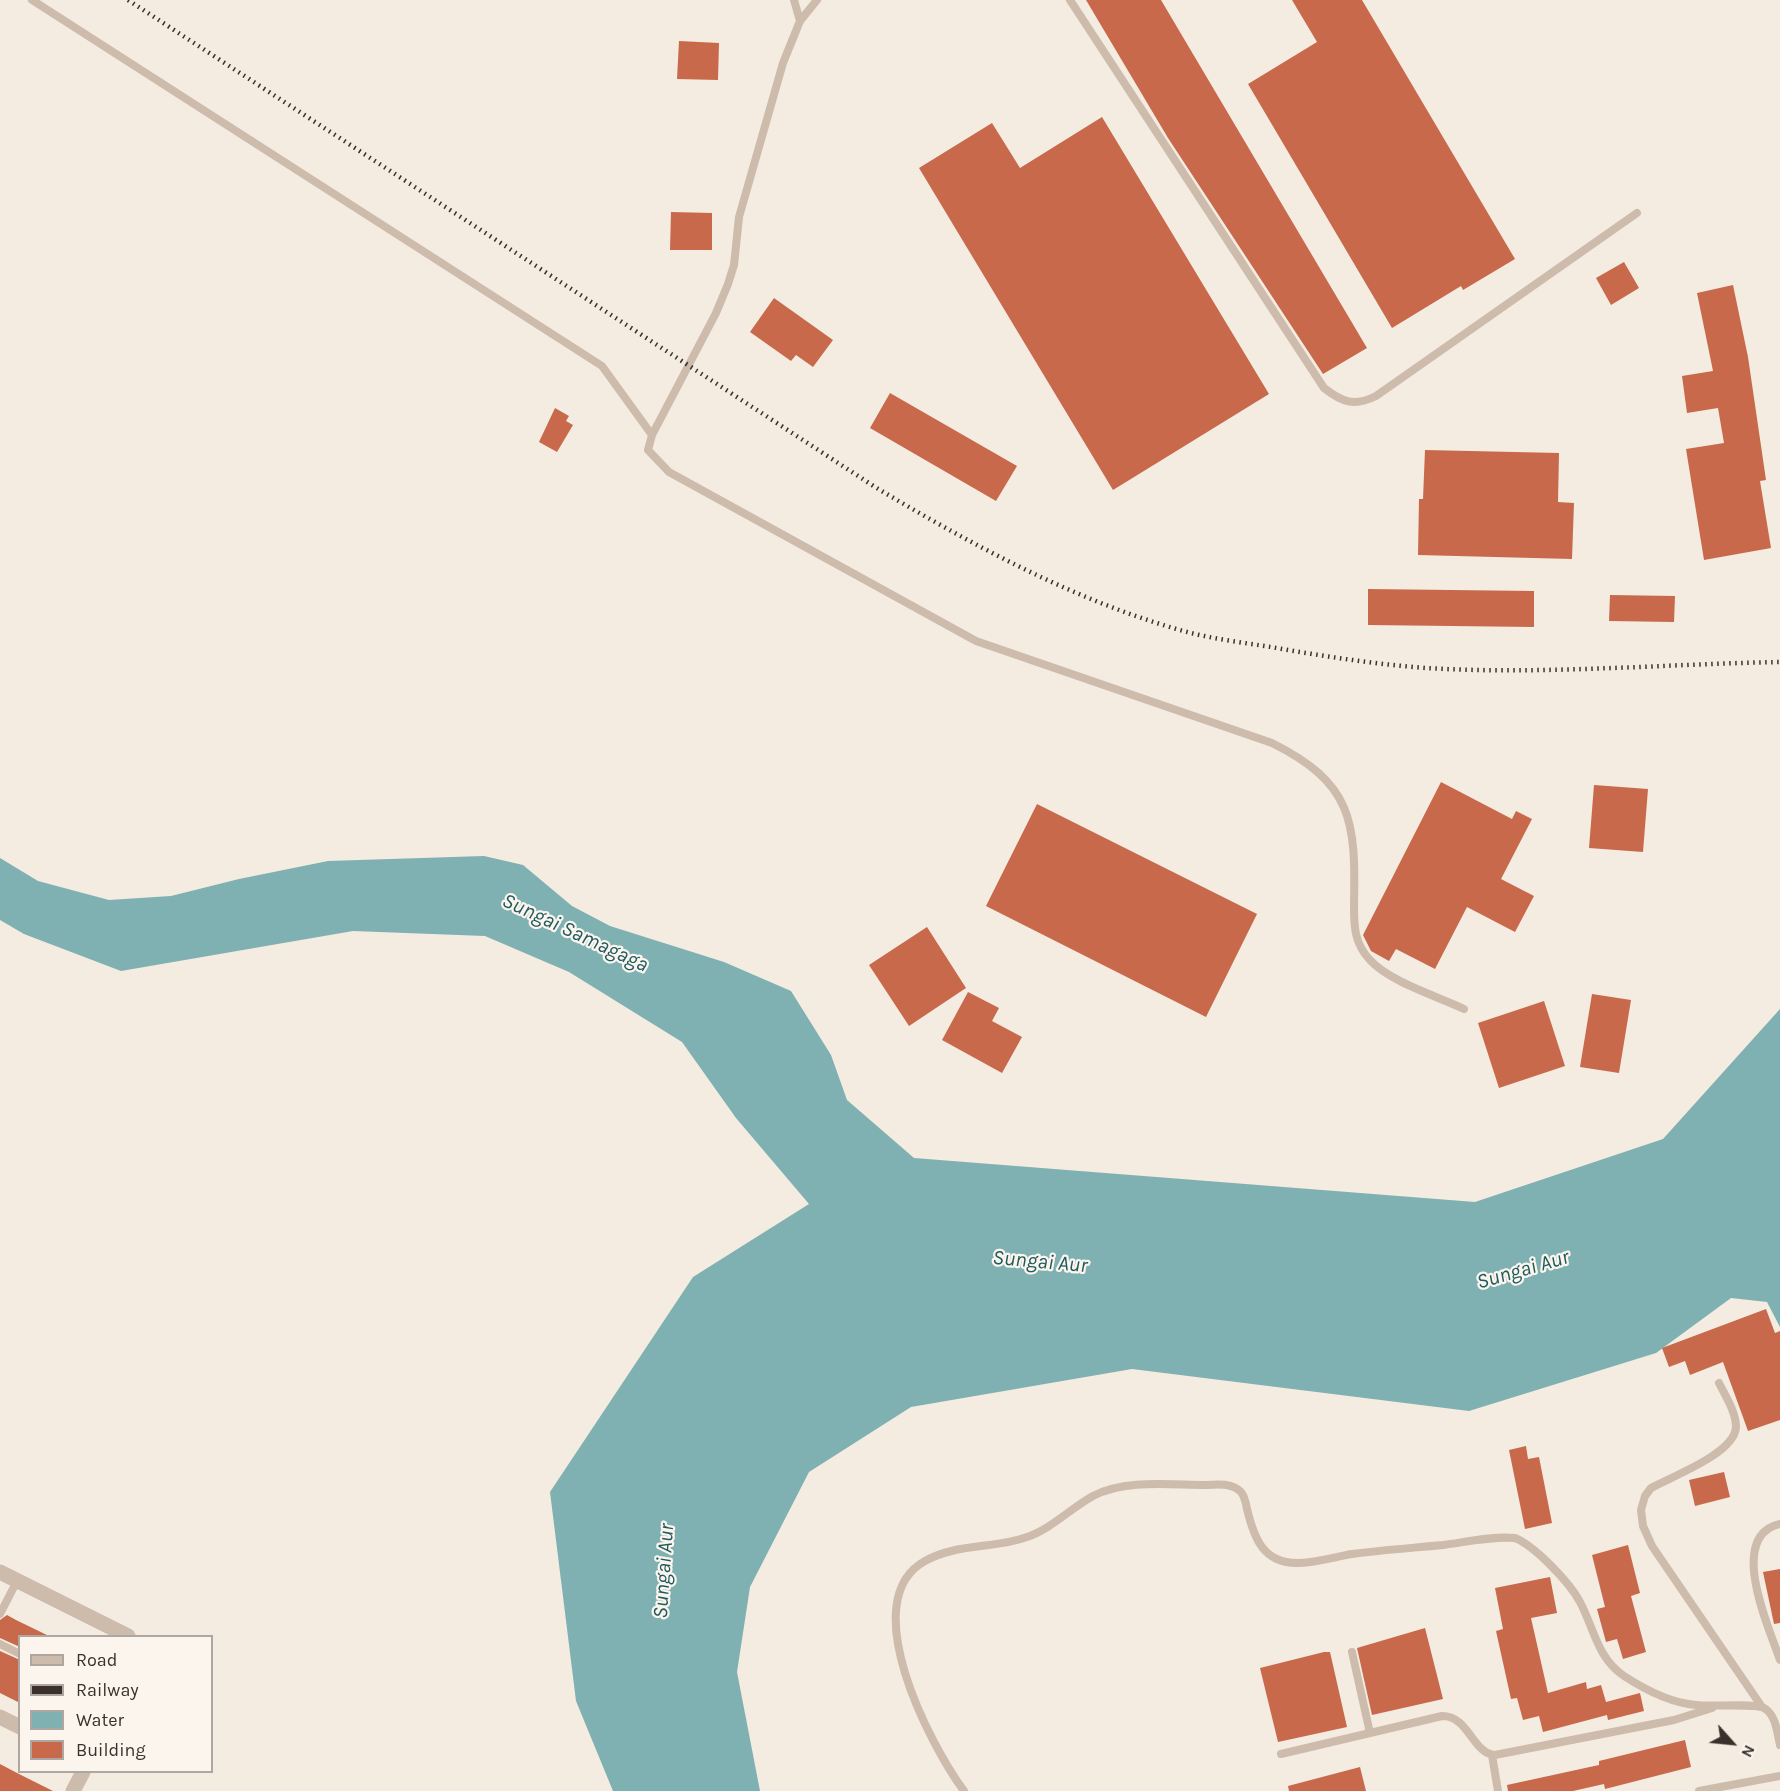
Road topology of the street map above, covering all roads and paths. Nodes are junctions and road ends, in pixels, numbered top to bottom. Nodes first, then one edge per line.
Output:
1 (32, 0) edge
2 (794, 0) edge
3 (817, 0) edge
4 (1070, 0) edge
5 (800, 21) junction
6 (1637, 213) dead end
7 (652, 435) junction
8 (1464, 1009) dead end
9 (1719, 1383) dead end
10 (1780, 1524) edge
11 (0, 1572) edge
12 (17, 1581) junction
13 (0, 1614) edge
14 (126, 1635) edge
15 (0, 1644) edge
16 (1352, 1652) dead end
17 (18, 1653) edge
18 (1780, 1660) edge
19 (1718, 1706) junction
20 (1762, 1707) junction
21 (0, 1717) edge
22 (18, 1726) edge
23 (1370, 1732) junction
24 (1780, 1745) edge
25 (1281, 1754) dead end
26 (1492, 1755) junction
27 (82, 1773) edge
28 (1780, 1776) edge
29 (73, 1791) edge
30 (964, 1791) edge
31 (1498, 1791) edge
32 (1699, 1791) edge

1 - 7 lane
2 - 5 lane
3 - 5 lane
4 - 6 lane
5 - 7 lane
7 - 8 lane
9 - 20 lane
10 - 18 lane
11 - 12 street
12 - 13 lane
12 - 14 street
15 - 17 lane
16 - 23 lane
19 - 20 lane
19 - 26 lane
19 - 30 lane
20 - 24 lane
21 - 22 street
23 - 25 lane
23 - 26 lane
26 - 31 lane
27 - 29 street
28 - 32 lane

